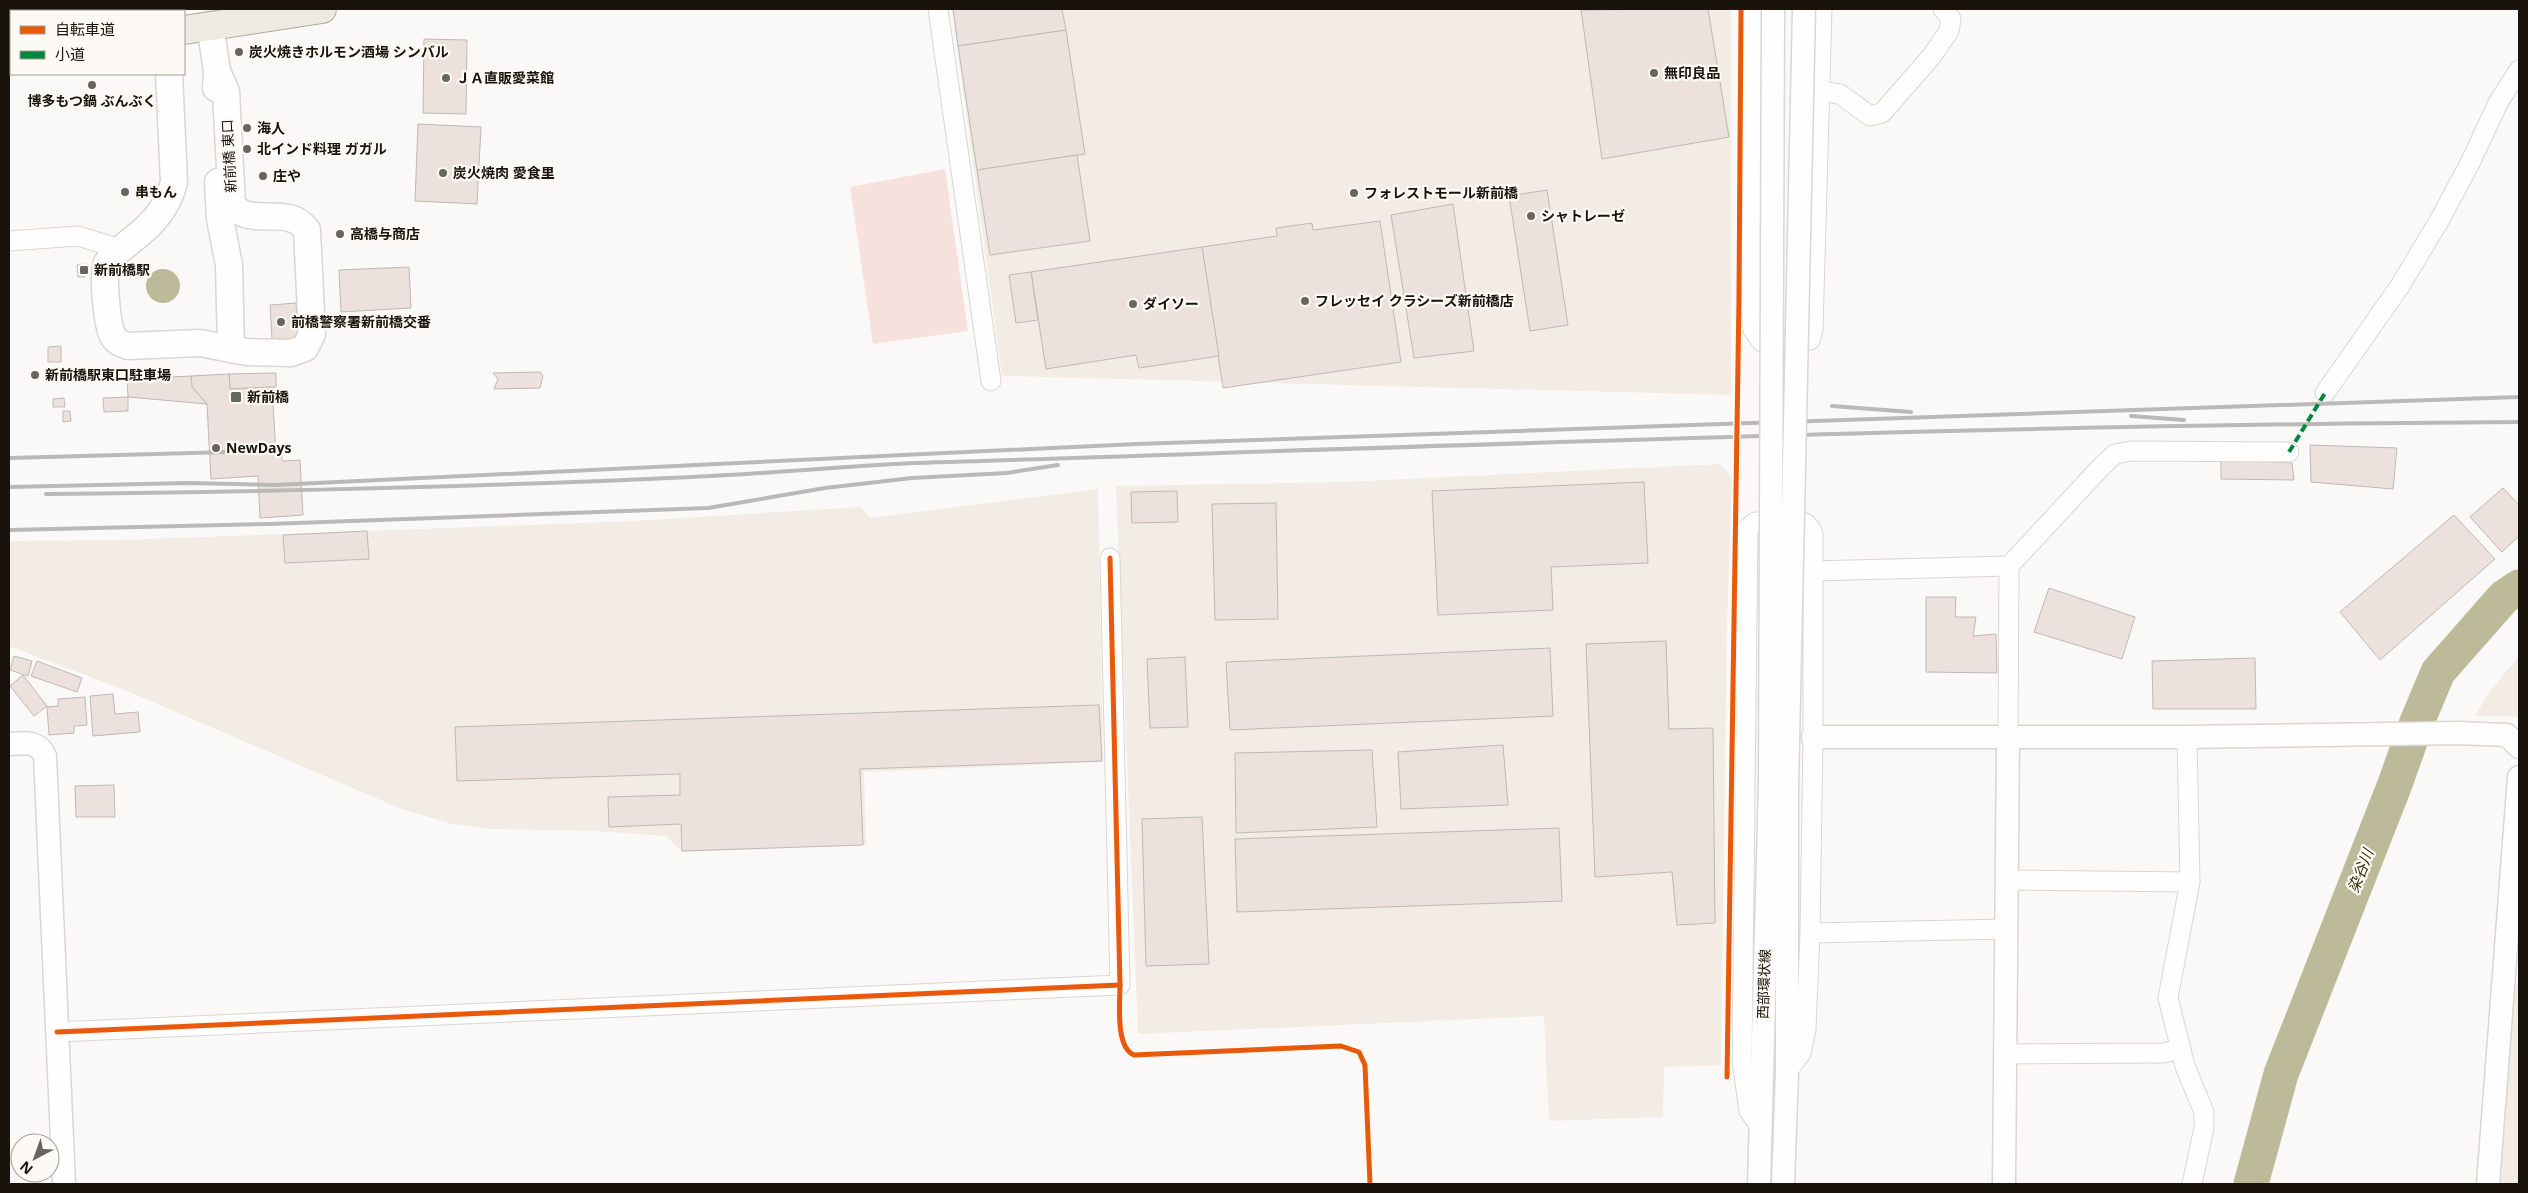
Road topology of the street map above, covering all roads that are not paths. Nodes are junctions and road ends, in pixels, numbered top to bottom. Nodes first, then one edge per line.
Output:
1 (322, 9) edge
2 (938, 9) edge
3 (1752, 9) edge
4 (1772, 9) edge
5 (1804, 9) edge
6 (1822, 9) edge
7 (1943, 9) edge
8 (210, 17) edge
9 (185, 30) edge
10 (2519, 70) edge
11 (217, 71) junction
12 (169, 75) edge
13 (1819, 92) junction
14 (9, 241) edge
15 (120, 249) junction
16 (231, 349) junction
17 (991, 381) dead end
18 (2325, 393) dead end
19 (2289, 452) dead end
20 (1110, 558) dead end
21 (2009, 566) junction
22 (1812, 571) junction
23 (1814, 737) junction
24 (2008, 737) junction
25 (2187, 737) junction
26 (9, 744) edge
27 (2519, 747) edge
28 (2519, 777) edge
29 (1778, 786) junction
30 (2007, 880) junction
31 (2190, 882) junction
32 (2008, 929) junction
33 (1810, 933) junction
34 (2511, 974) edge
35 (57, 1032) junction
36 (2181, 1049) junction
37 (2005, 1054) junction
38 (1787, 1072) junction
39 (1760, 1126) junction
40 (64, 1184) edge
41 (1759, 1184) edge
42 (1783, 1184) edge
43 (2004, 1184) edge
44 (2192, 1184) edge
45 (2488, 1184) edge

1 - 8 main road
2 - 17 street
3 - 13 street
4 - 29 street, bridge
5 - 29 street, bridge
6 - 13 street
7 - 13 street
8 - 9 main road
8 - 11 main road, 新前橋 東口
10 - 18 street
11 - 16 main road, 新前橋 東口
11 - 16 main road, 新前橋 東口
12 - 15 main road, 新前橋 東口
14 - 15 street
15 - 16 main road, 新前橋 東口
19 - 21 street
20 - 35 street
21 - 22 street
21 - 24 street
22 - 23 street
22 - 39 street
23 - 24 street
23 - 33 street
24 - 25 street
24 - 30 street
25 - 27 street
25 - 31 street
26 - 35 street
28 - 34 street
29 - 38 street, 西部環状線
29 - 39 street, 西部環状線
30 - 31 street
30 - 32 street
31 - 36 street
32 - 33 street
32 - 37 street
33 - 38 street
34 - 45 street
35 - 40 street
36 - 37 street
36 - 44 street
37 - 43 street
38 - 42 street, 西部環状線
39 - 41 street, 西部環状線

